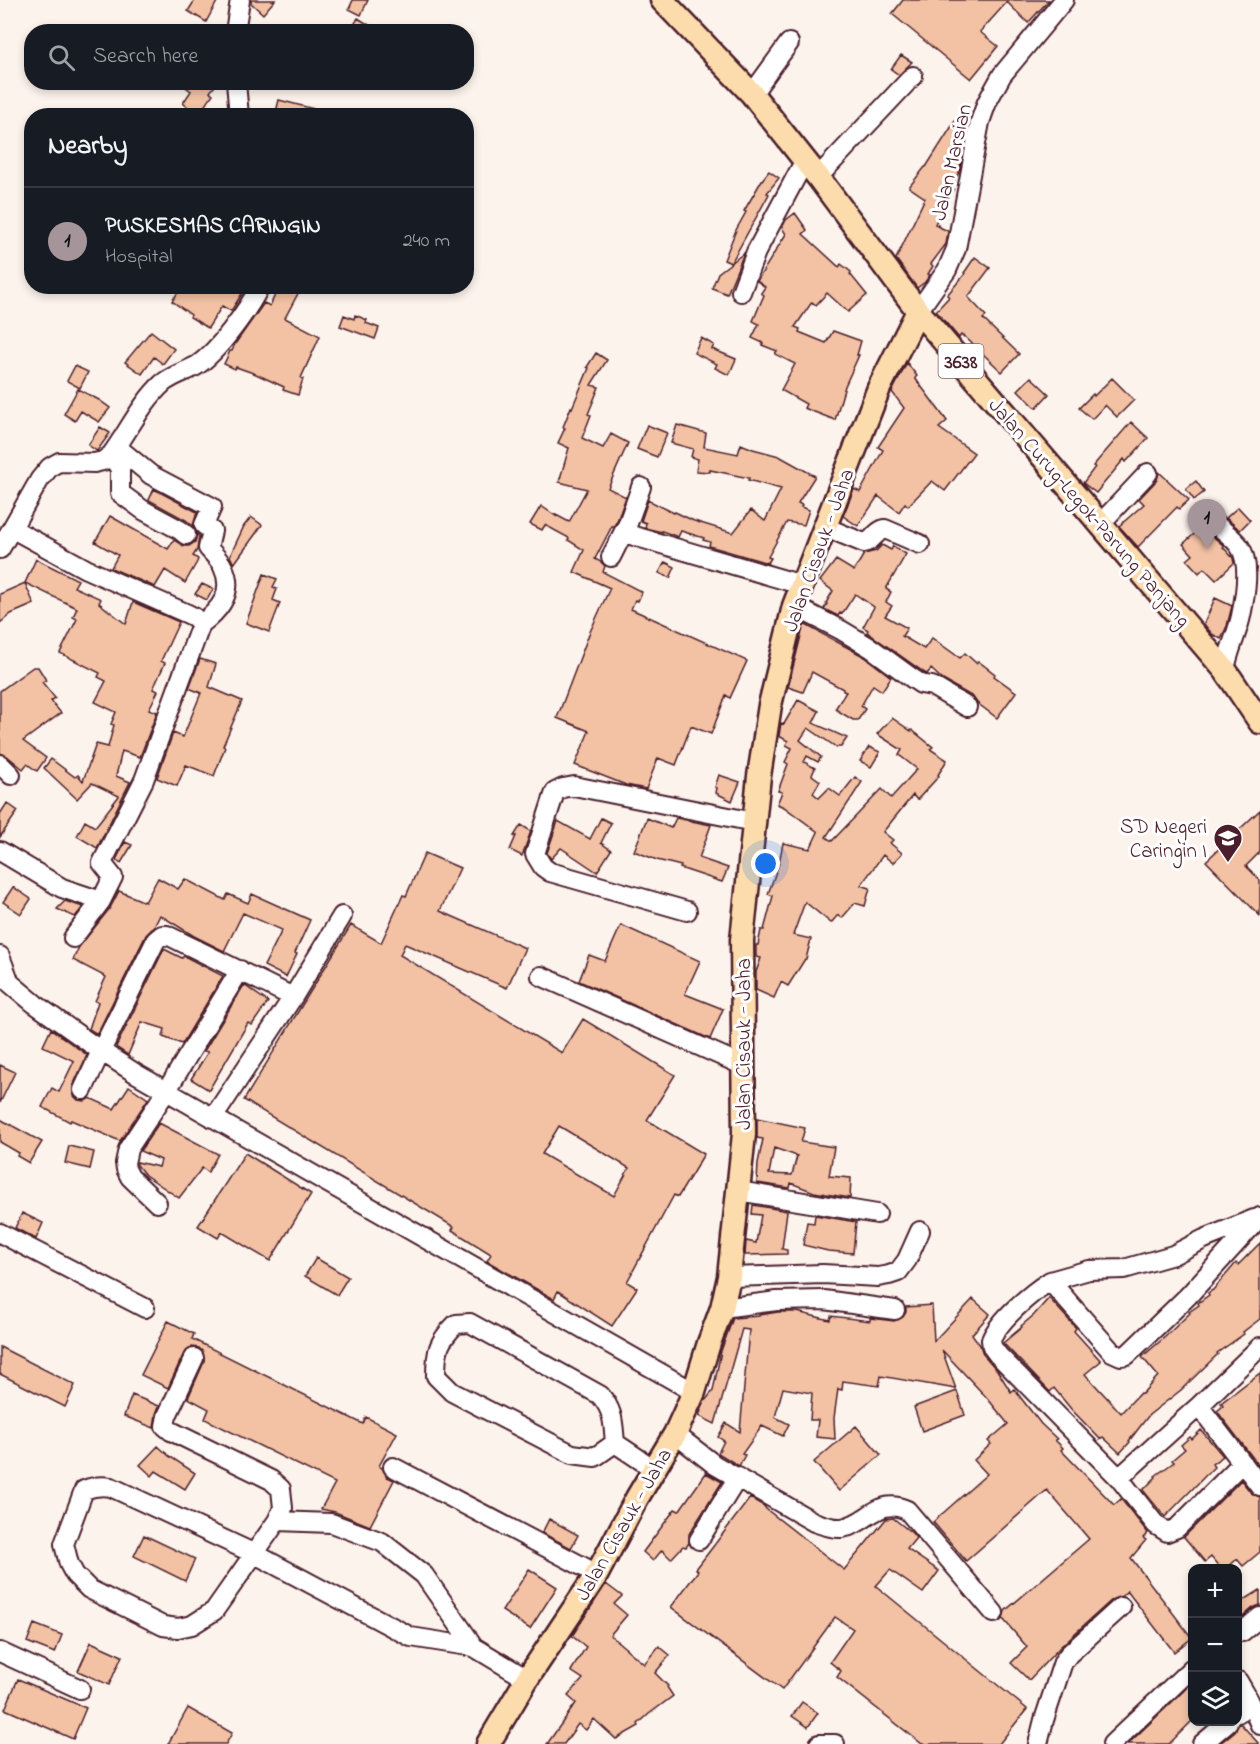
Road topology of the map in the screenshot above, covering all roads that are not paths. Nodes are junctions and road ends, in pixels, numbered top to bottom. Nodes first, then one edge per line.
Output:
1 (240, 0) edge
2 (662, 0) edge
3 (1064, 0) edge
4 (236, 24) edge
5 (789, 43) dead end
6 (913, 76) dead end
7 (237, 90) edge
8 (752, 94) junction
9 (238, 108) edge
10 (812, 168) junction
11 (741, 292) dead end
12 (255, 294) edge
13 (918, 311) junction
14 (114, 451) junction
15 (1148, 473) dead end
16 (641, 487) dead end
17 (1209, 519) dead end
18 (1100, 524) junction
19 (825, 527) junction
20 (13, 529) junction
21 (624, 531) junction
22 (186, 535) dead end
23 (920, 544) dead end
24 (0, 549) edge
25 (611, 557) dead end
26 (802, 585) junction
27 (794, 606) junction
28 (201, 624) junction
29 (1225, 670) junction
30 (966, 707) dead end
31 (1257, 710) edge
32 (754, 822) junction
33 (0, 851) edge
34 (101, 901) junction
35 (687, 911) dead end
36 (342, 916) dead end
37 (73, 938) dead end
38 (0, 956) edge
39 (240, 970) junction
40 (541, 976) dead end
41 (5, 988) edge
42 (293, 997) junction
43 (100, 1051) junction
44 (742, 1065) junction
45 (83, 1090) dead end
46 (167, 1090) junction
47 (213, 1119) junction
48 (738, 1191) junction
49 (157, 1203) dead end
50 (877, 1214) dead end
51 (1259, 1217) edge
52 (920, 1231) dead end
53 (0, 1233) edge
54 (729, 1277) junction
55 (1050, 1281) junction
56 (145, 1308) dead end
57 (722, 1308) junction
58 (895, 1310) dead end
59 (1260, 1347) edge
60 (194, 1358) dead end
61 (694, 1392) junction
62 (1199, 1406) junction
63 (675, 1434) junction
64 (615, 1443) junction
65 (1242, 1463) junction
66 (393, 1467) dead end
67 (654, 1469) junction
68 (738, 1477) junction
69 (1119, 1478) junction
70 (1260, 1486) edge
71 (278, 1521) junction
72 (699, 1540) dead end
73 (255, 1554) junction
74 (597, 1574) junction
75 (1121, 1607) dead end
76 (994, 1613) dead end
77 (1260, 1617) edge
78 (1242, 1632) dead end
79 (474, 1647) junction
80 (0, 1652) edge
81 (1188, 1672) edge
82 (527, 1680) junction
83 (80, 1689) dead end
84 (1244, 1707) edge
85 (1260, 1725) edge
86 (1223, 1726) edge
87 (490, 1743) edge
88 (819, 1744) edge
89 (835, 1744) edge
90 (1038, 1744) edge
91 (1112, 1744) edge
92 (1202, 1744) edge

1 - 4 street
2 - 8 main road, Jalan Curug–Legok–Parung Panjang / 3638
3 - 13 street, Jalan Marsian
5 - 8 street
6 - 10 street
7 - 9 street
8 - 10 main road, Jalan Curug–Legok–Parung Panjang / 3638
10 - 11 street
10 - 13 main road, Jalan Curug–Legok–Parung Panjang / 3638
12 - 14 street
13 - 18 main road, Jalan Curug–Legok–Parung Panjang / 3638
13 - 19 main road, Jalan Cisauk - Jaha
14 - 20 street
14 - 22 street
14 - 28 street
15 - 18 street
16 - 21 street
17 - 29 street
18 - 29 main road, Jalan Curug–Legok–Parung Panjang / 3638
19 - 23 street
19 - 26 main road, Jalan Cisauk - Jaha
20 - 24 street
20 - 28 street
21 - 25 street
21 - 26 street
26 - 27 main road, Jalan Cisauk - Jaha
27 - 30 street
27 - 32 main road, Jalan Cisauk - Jaha
28 - 34 street
29 - 31 main road, Jalan Curug–Legok–Parung Panjang / 3638
32 - 35 street
32 - 44 main road, Jalan Cisauk - Jaha
33 - 34 street
34 - 37 street
36 - 42 street
38 - 41 street
39 - 42 street
39 - 43 street
39 - 46 street
40 - 44 street
41 - 43 street
42 - 47 street
43 - 45 street
43 - 46 street
44 - 48 main road, Jalan Cisauk - Jaha
46 - 47 street
46 - 49 street
47 - 61 street
48 - 50 street
48 - 54 main road, Jalan Cisauk - Jaha
51 - 55 street
51 - 55 street
52 - 54 street
53 - 56 street
54 - 57 main road, Jalan Cisauk - Jaha
55 - 69 street
57 - 58 street
57 - 61 main road, Jalan Cisauk - Jaha
59 - 62 street
60 - 71 street
61 - 63 main road, Jalan Cisauk - Jaha
62 - 65 street
62 - 69 street
63 - 67 main road, Jalan Cisauk - Jaha
63 - 68 street
64 - 64 street
64 - 67 street
65 - 69 street
65 - 70 street
66 - 74 street
67 - 74 main road, Jalan Cisauk - Jaha
68 - 72 street
68 - 76 street
71 - 73 street
71 - 79 street
73 - 73 street
73 - 79 street
74 - 82 main road, Jalan Cisauk - Jaha
75 - 90 street
77 - 78 street
79 - 82 street
80 - 83 street
81 - 91 street
82 - 87 main road, Jalan Cisauk - Jaha
84 - 85 street
86 - 92 street
88 - 89 street

